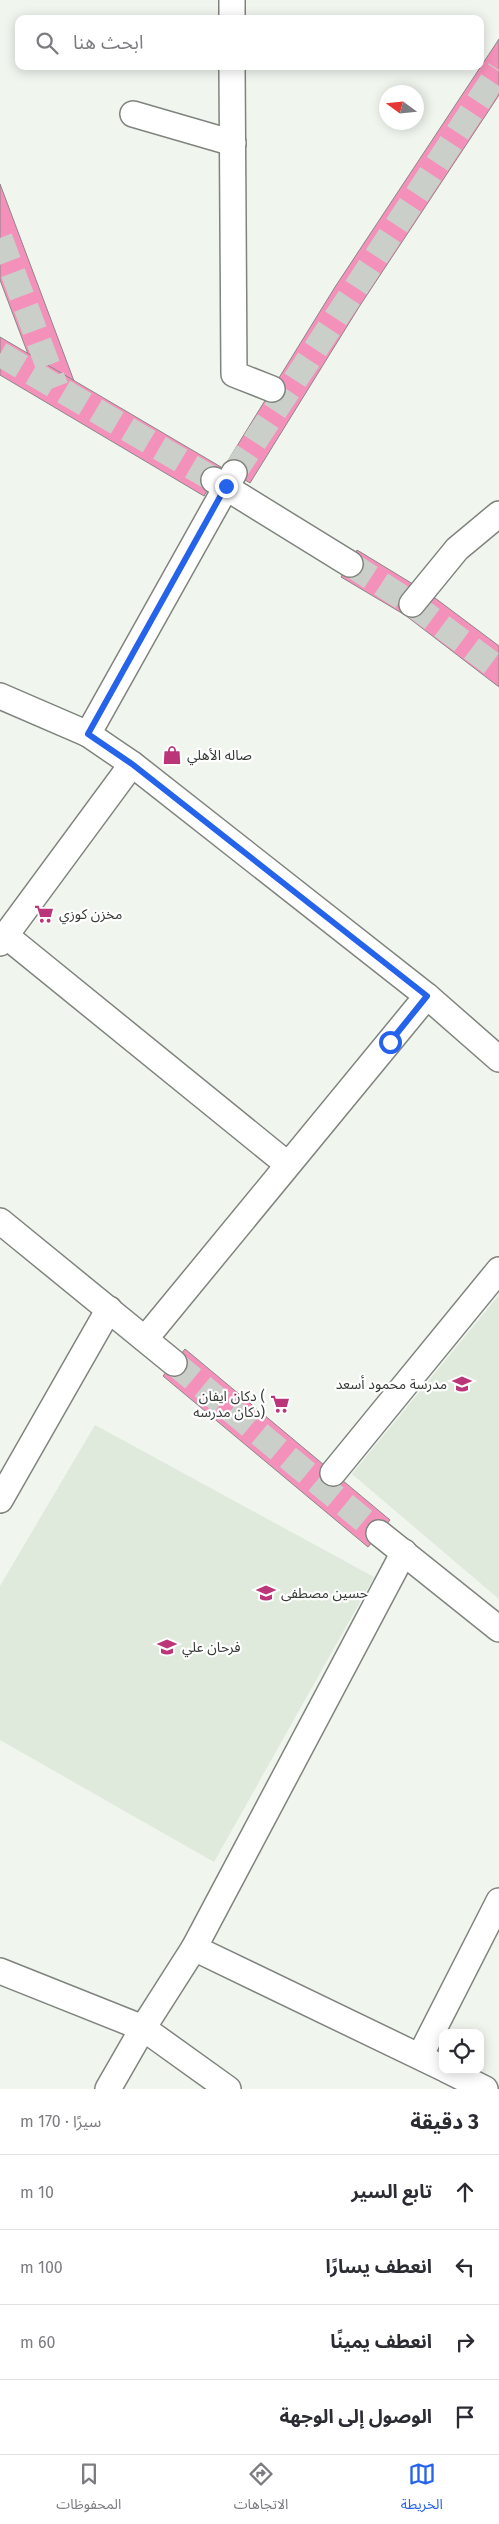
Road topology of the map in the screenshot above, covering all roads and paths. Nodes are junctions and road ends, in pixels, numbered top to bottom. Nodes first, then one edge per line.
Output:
1 (232, 0) edge
2 (232, 15) edge
3 (232, 70) edge
4 (133, 114) dead end
5 (233, 143) junction
6 (272, 390) dead end
7 (499, 514) edge
8 (350, 564) tunnel mouth
9 (412, 604) dead end
10 (0, 696) edge
11 (88, 734) junction
12 (132, 764) junction
13 (2, 939) edge
14 (427, 996) junction
15 (499, 1060) edge
16 (287, 1164) junction
17 (0, 1221) edge
18 (499, 1270) edge
19 (109, 1309) junction
20 (145, 1340) junction
21 (174, 1363) tunnel mouth
22 (333, 1472) dead end
23 (0, 1500) edge
24 (380, 1534) tunnel mouth
25 (404, 1552) junction
26 (499, 1629) edge
27 (499, 1901) edge
28 (194, 1948) junction
29 (0, 1971) edge
30 (143, 2028) junction
31 (420, 2056) junction
32 (439, 2066) edge
33 (455, 2074) edge
34 (108, 2089) edge
35 (228, 2089) edge
36 (485, 2089) edge

1 - 2 street
3 - 5 street
4 - 5 street
5 - 6 street
7 - 9 street
8 - 11 street
10 - 11 street
11 - 12 street
12 - 13 street
12 - 14 street
13 - 16 street
14 - 15 street
14 - 16 street
16 - 20 street
17 - 19 street
18 - 22 street
19 - 20 street
19 - 23 street
20 - 21 street
24 - 25 street
25 - 26 street
25 - 28 street
27 - 31 street
28 - 30 street
28 - 31 street
29 - 30 street
30 - 34 street
30 - 35 street
31 - 32 street
33 - 36 street

